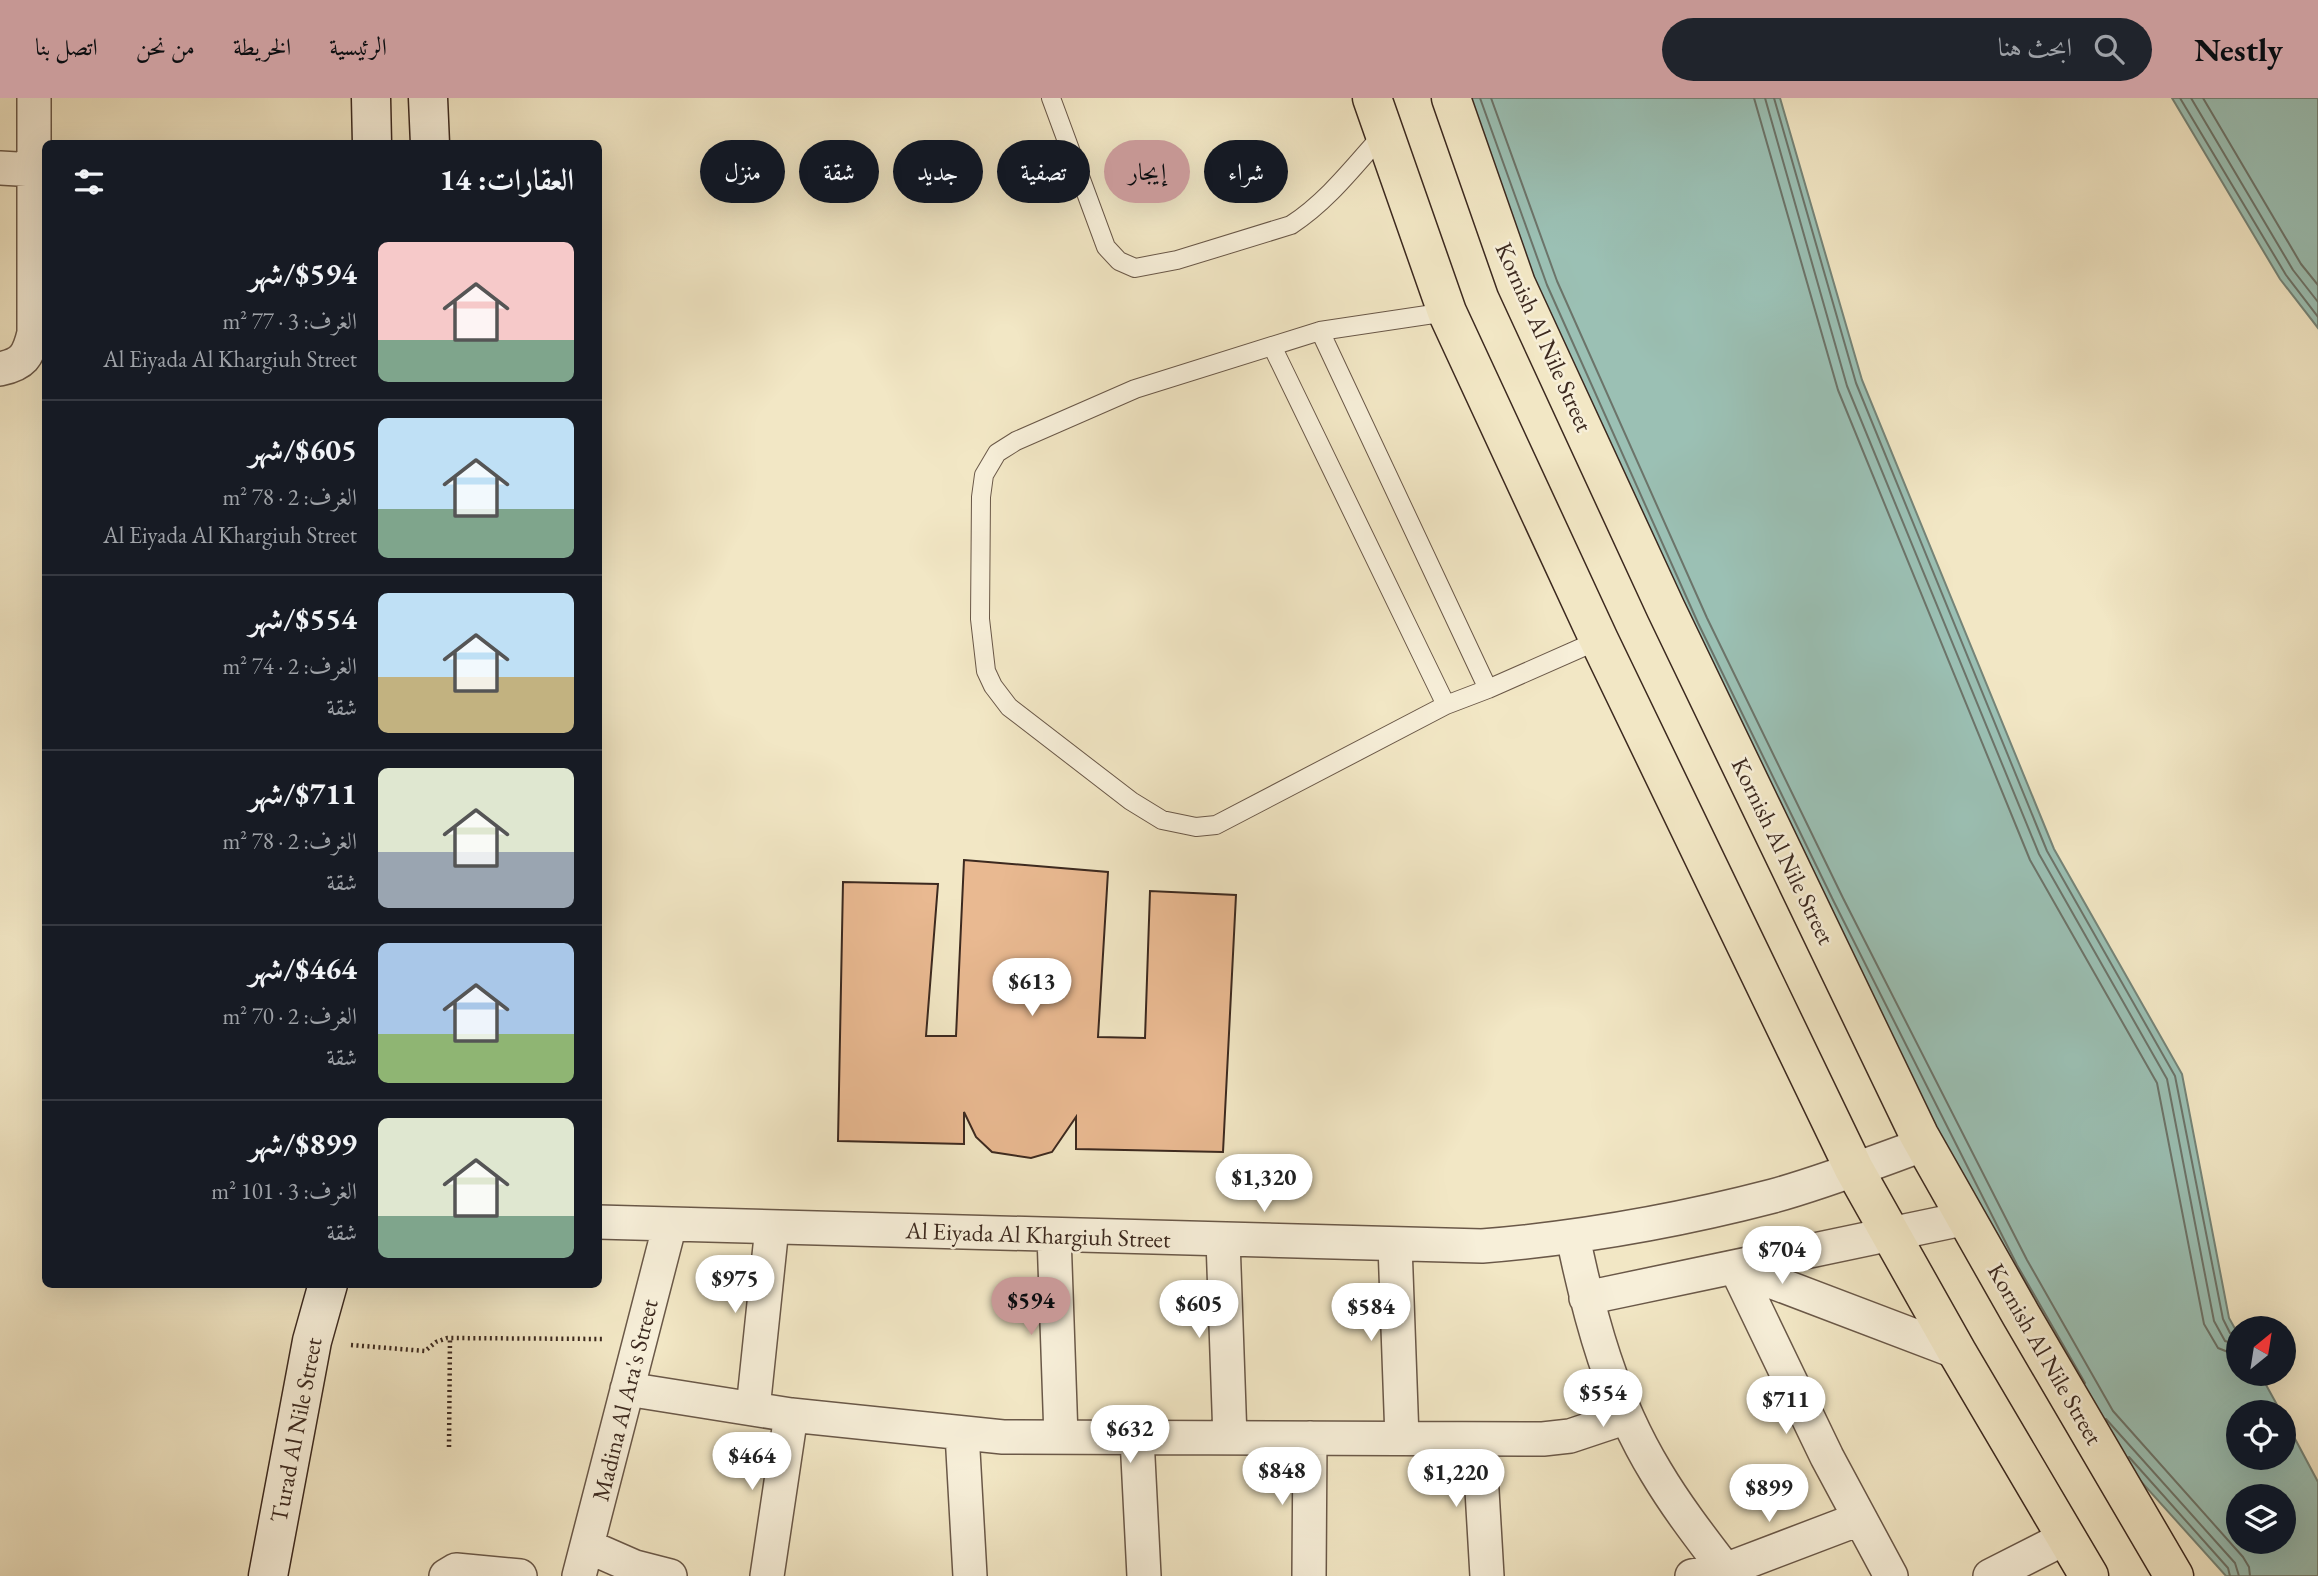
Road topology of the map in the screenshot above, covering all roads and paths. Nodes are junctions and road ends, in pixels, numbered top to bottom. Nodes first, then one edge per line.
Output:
1 (34, 98) edge
2 (370, 98) edge
3 (428, 98) edge
4 (1052, 98) edge
5 (1451, 98) edge
6 (1378, 115) edge
7 (372, 140) edge
8 (430, 140) edge
9 (0, 168) edge
10 (35, 170) junction
11 (1447, 312) junction
12 (1320, 331) junction
13 (1272, 346) junction
14 (0, 369) edge
15 (1599, 640) junction
16 (1489, 689) junction
17 (1446, 705) junction
18 (1925, 1144) junction
19 (1854, 1169) junction
20 (1967, 1218) junction
21 (602, 1222) edge
22 (670, 1224) junction
23 (772, 1227) junction
24 (1892, 1234) junction
25 (1054, 1235) junction
26 (1573, 1237) junction
27 (1223, 1240) junction
28 (1395, 1245) junction
29 (1737, 1268) junction
30 (327, 1288) edge
31 (1586, 1298) junction
32 (450, 1338) junction
33 (640, 1339) junction
34 (312, 1341) junction
35 (1957, 1352) junction
36 (627, 1389) junction
37 (753, 1409) junction
38 (791, 1415) junction
39 (1627, 1416) junction
40 (962, 1433) junction
41 (1061, 1437) junction
42 (1137, 1438) junction
43 (1230, 1438) junction
44 (1310, 1438) junction
45 (1402, 1438) junction
46 (1479, 1439) junction
47 (449, 1447) dead end
48 (1859, 1519) junction
49 (2067, 1538) junction
50 (583, 1561) edge
51 (1728, 1573) edge
52 (268, 1576) edge
53 (446, 1576) edge
54 (520, 1576) edge
55 (670, 1576) edge
56 (767, 1576) edge
57 (970, 1576) edge
58 (1144, 1576) edge
59 (1309, 1576) edge
60 (1487, 1576) edge
61 (1692, 1576) edge
62 (1891, 1576) edge
63 (1990, 1576) edge
64 (2089, 1576) edge
65 (2174, 1576) edge

1 - 10 street
2 - 7 main road
3 - 8 main road
4 - 6 lane
5 - 18 main road, Kornish Al Nile Street
6 - 11 main road
9 - 10 street
10 - 14 street
11 - 12 lane
11 - 15 main road
12 - 13 lane
12 - 16 lane
13 - 17 lane
13 - 17 lane
15 - 16 lane
15 - 19 main road
16 - 17 lane
18 - 19 street, Al Eiyada Al Khargiuh Street
18 - 20 main road, Kornish Al Nile Street
19 - 24 main road
19 - 26 street, Al Eiyada Al Khargiuh Street
20 - 24 street
20 - 65 main road, Kornish Al Nile Street
21 - 22 street, Al Eiyada Al Khargiuh Street
22 - 23 street, Al Eiyada Al Khargiuh Street
22 - 33 street, Madina Al Ara's Street
23 - 25 street, Al Eiyada Al Khargiuh Street
23 - 37 street
24 - 29 street
24 - 35 main road
25 - 27 street, Al Eiyada Al Khargiuh Street
25 - 41 street
26 - 28 street, Al Eiyada Al Khargiuh Street
26 - 31 street
27 - 28 street, Al Eiyada Al Khargiuh Street
27 - 43 street
28 - 45 street
29 - 31 street
29 - 35 street
29 - 48 street
30 - 34 main road, Turad Al Nile Street
31 - 39 street
32 - 33 path
32 - 34 path
32 - 47 path
33 - 36 street, Madina Al Ara's Street
34 - 52 main road, Turad Al Nile Street
35 - 49 main road
36 - 37 street
36 - 50 street, Madina Al Ara's Street
37 - 38 street
38 - 40 street
38 - 56 street
39 - 46 street
39 - 51 street
40 - 41 street
40 - 57 street
41 - 42 street
42 - 43 street
42 - 58 street
43 - 44 street
44 - 45 street
44 - 59 street
45 - 46 street
46 - 60 street
48 - 51 street
48 - 62 street
49 - 63 street
49 - 64 main road
50 - 55 street
51 - 61 street
53 - 54 street

